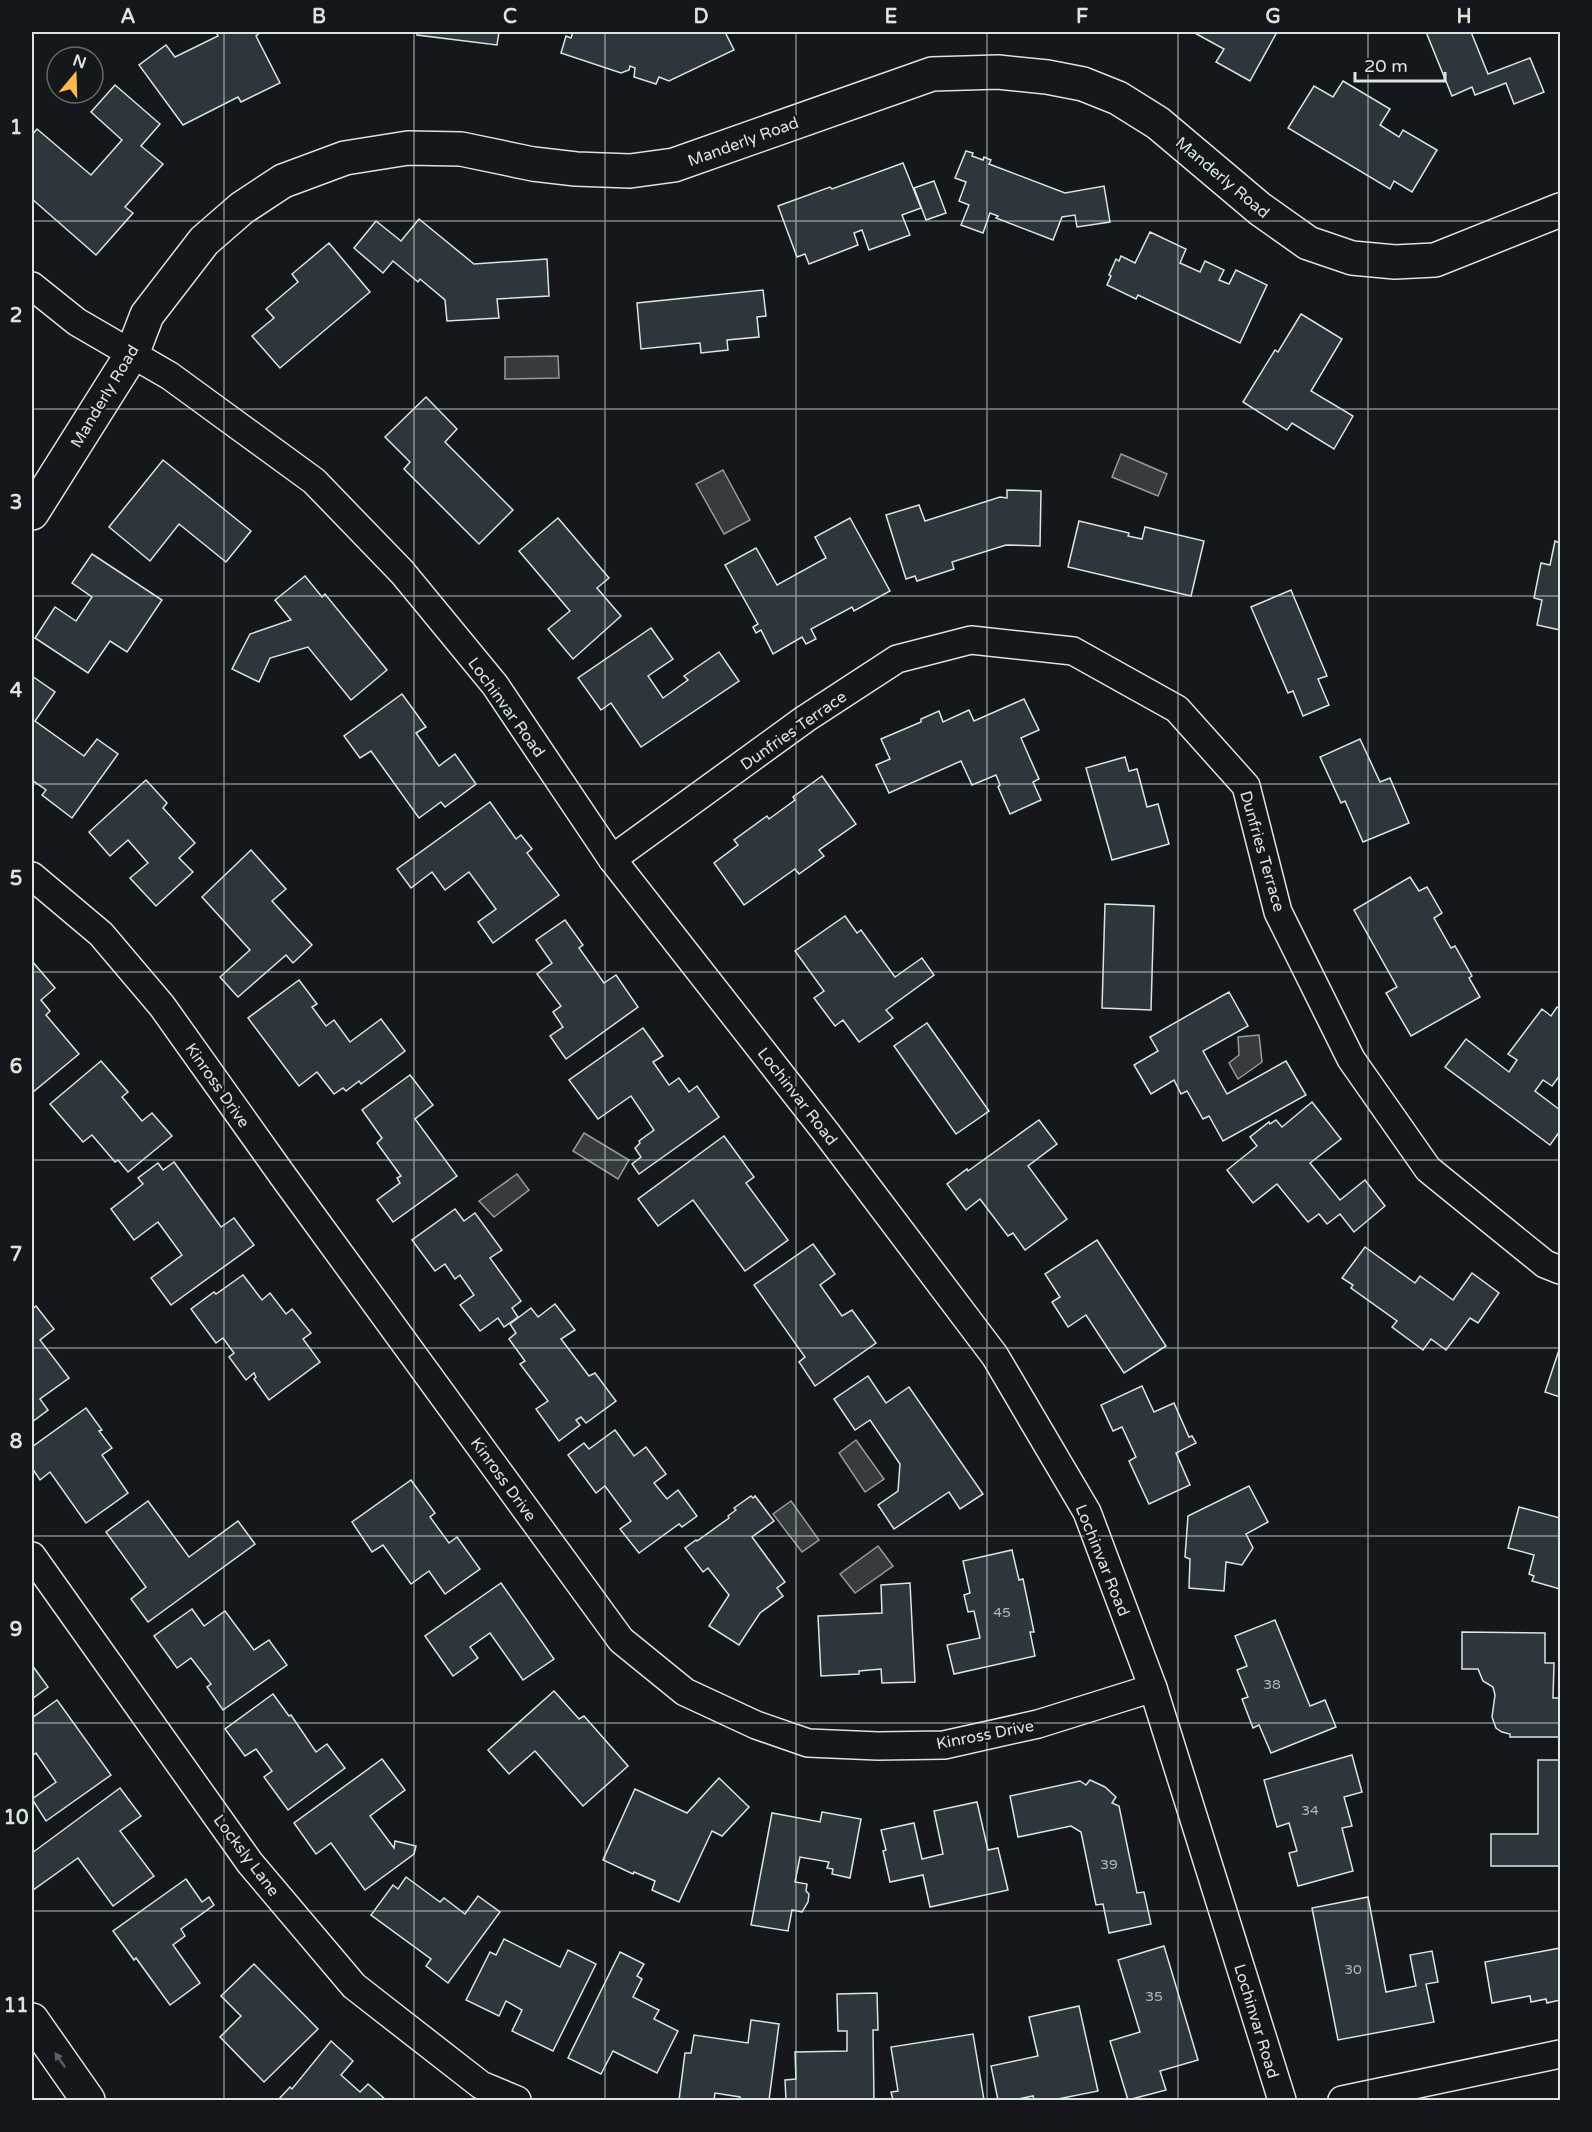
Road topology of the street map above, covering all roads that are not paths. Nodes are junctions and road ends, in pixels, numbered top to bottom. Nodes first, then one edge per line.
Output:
1 (1560, 210) edge
2 (32, 286) edge
3 (132, 354) junction
4 (32, 513) edge
5 (612, 859) junction
6 (32, 876) edge
7 (1560, 1270) edge
8 (32, 1556) edge
9 (1153, 1688) junction
10 (32, 2020) edge
11 (1560, 2054) edge
12 (88, 2100) edge
13 (516, 2100) edge
14 (1282, 2100) edge
15 (1342, 2100) edge

1 - 3 street, Manderly Road
2 - 3 street, Lochinvar Road
3 - 4 street, Manderly Road
3 - 5 street, Lochinvar Road
5 - 7 street, Dunfries Terrace
5 - 9 street, Lochinvar Road
6 - 9 street, Kinross Drive
8 - 13 street, Locksly Lane
9 - 14 street, Lochinvar Road
12 -> 10 street
11 - 15 street

